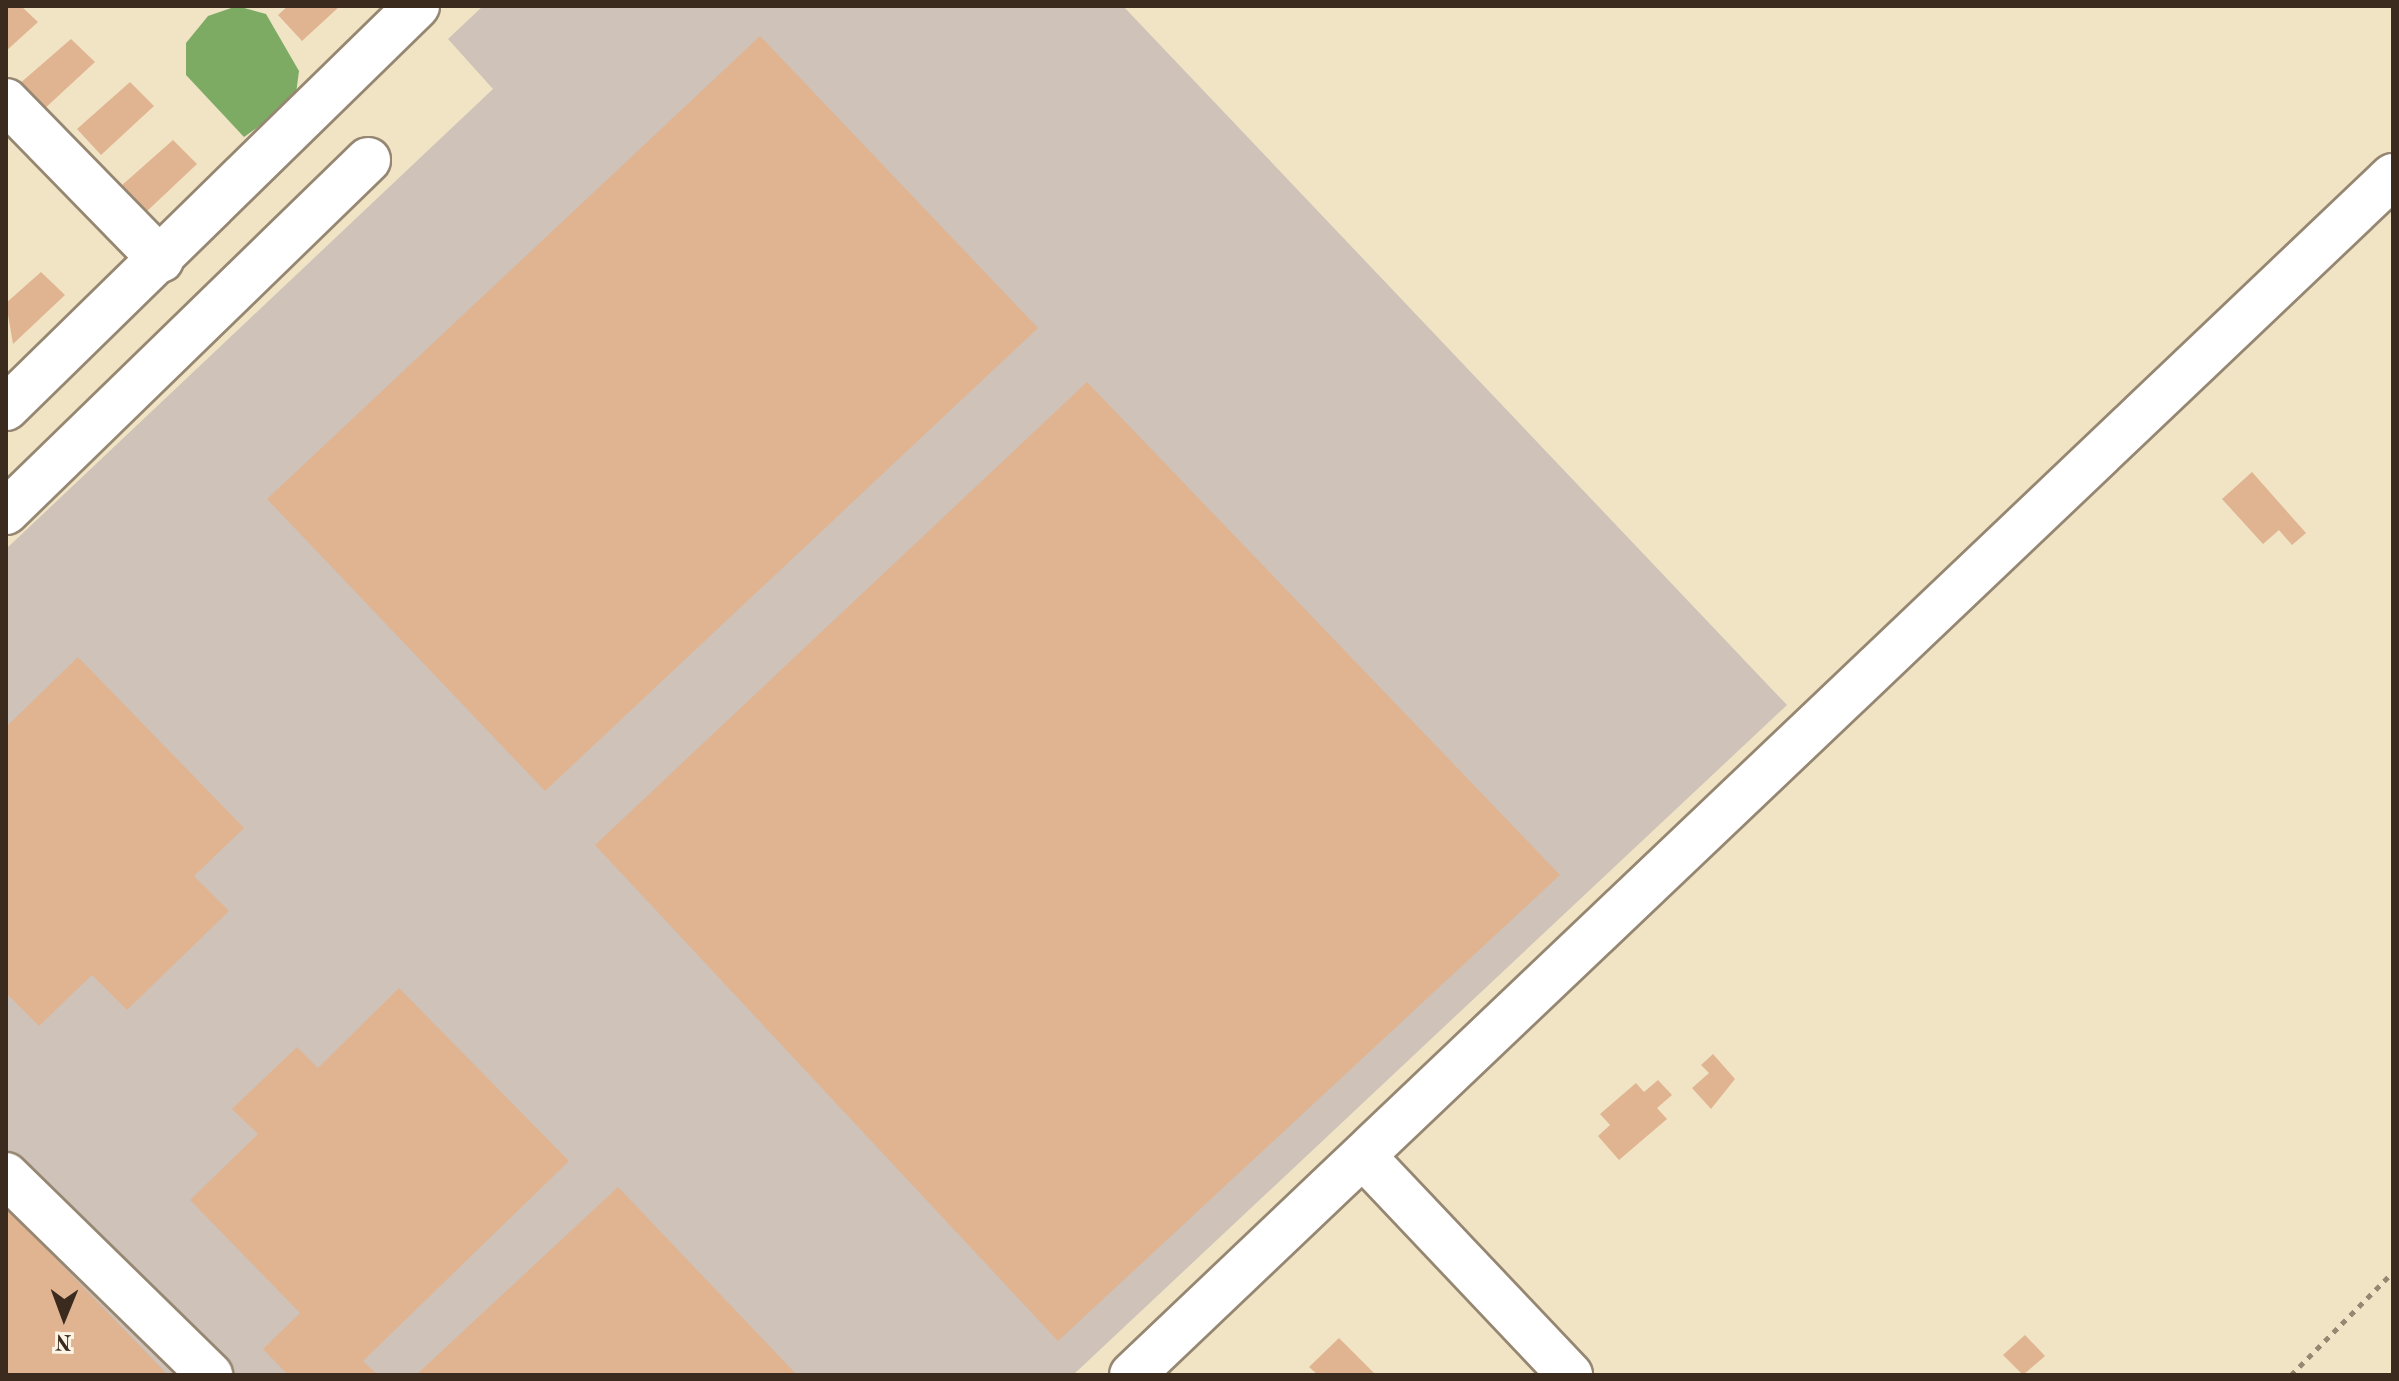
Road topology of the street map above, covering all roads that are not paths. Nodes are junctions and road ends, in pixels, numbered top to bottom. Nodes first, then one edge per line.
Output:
1 (417, 6) edge
2 (6, 101) edge
3 (368, 160) dead end
4 (2393, 176) edge
5 (161, 260) junction
6 (6, 408) edge
7 (6, 512) edge
8 (1364, 1157) junction
9 (6, 1175) edge
10 (210, 1375) edge
11 (1132, 1375) edge
12 (1570, 1375) edge

1 - 5 street
2 - 5 street
3 - 7 street
4 - 8 street
5 - 6 street
8 - 11 street
8 - 12 street
9 - 10 street

